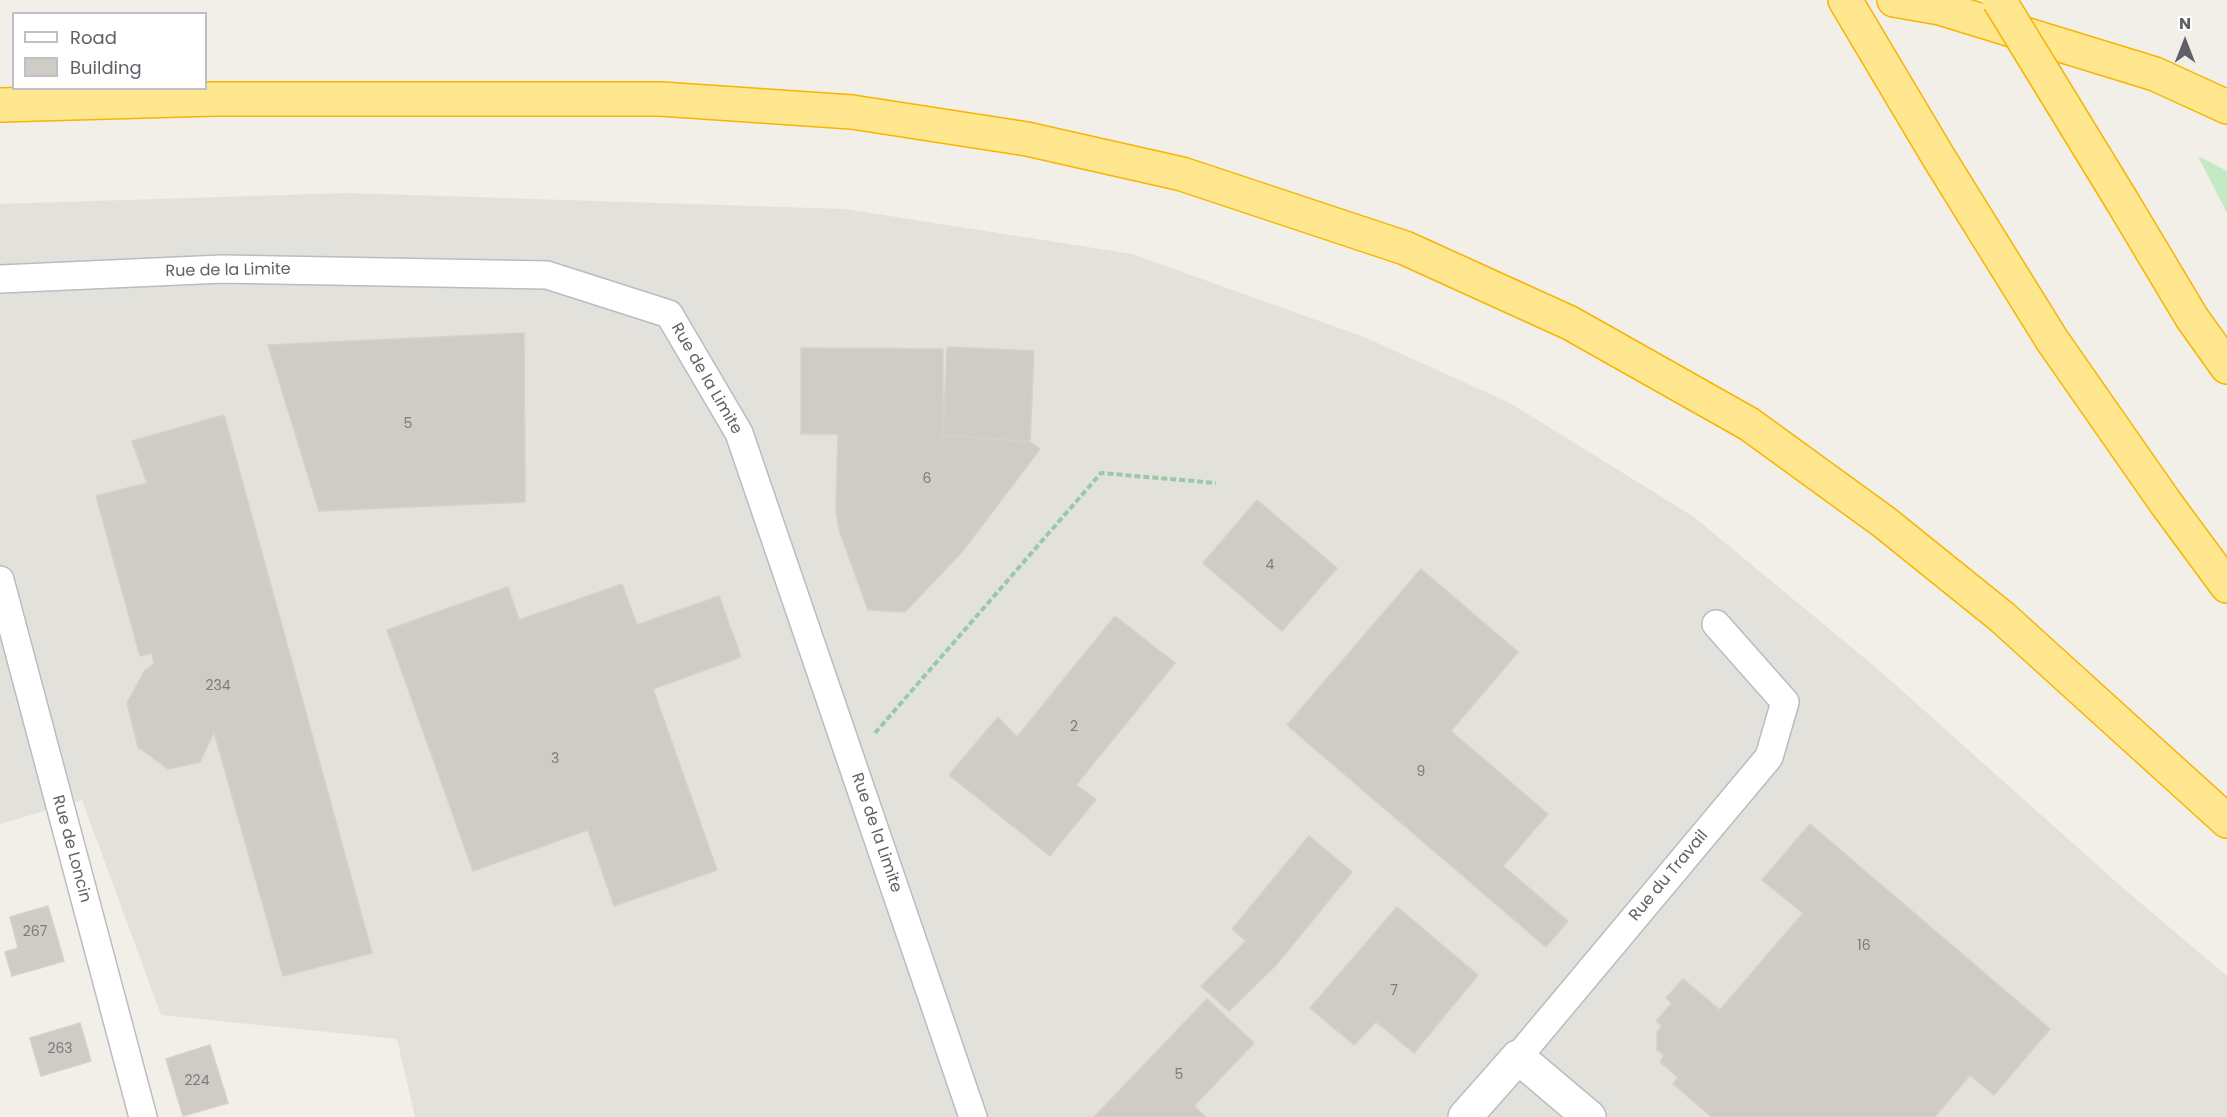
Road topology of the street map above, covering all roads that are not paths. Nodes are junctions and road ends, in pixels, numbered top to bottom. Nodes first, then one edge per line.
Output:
1 (1845, 0) edge
2 (1894, 0) edge
3 (1999, 0) edge
4 (0, 105) edge
5 (2227, 106) edge
6 (0, 279) edge
7 (2227, 367) edge
8 (0, 580) edge
9 (2227, 586) edge
10 (1716, 624) dead end
11 (2227, 821) edge
12 (1518, 1057) junction
13 (143, 1117) edge
14 (973, 1117) edge
15 (1465, 1117) edge
16 (1589, 1117) edge

1 - 9 highway
2 - 5 highway
3 - 7 highway, bridge
4 - 11 highway
6 - 14 street, Rue de la Limite
8 - 13 street, Rue de Loncin
10 - 12 street, Rue du Travail
12 - 15 street, Rue du Travail
12 - 16 street

